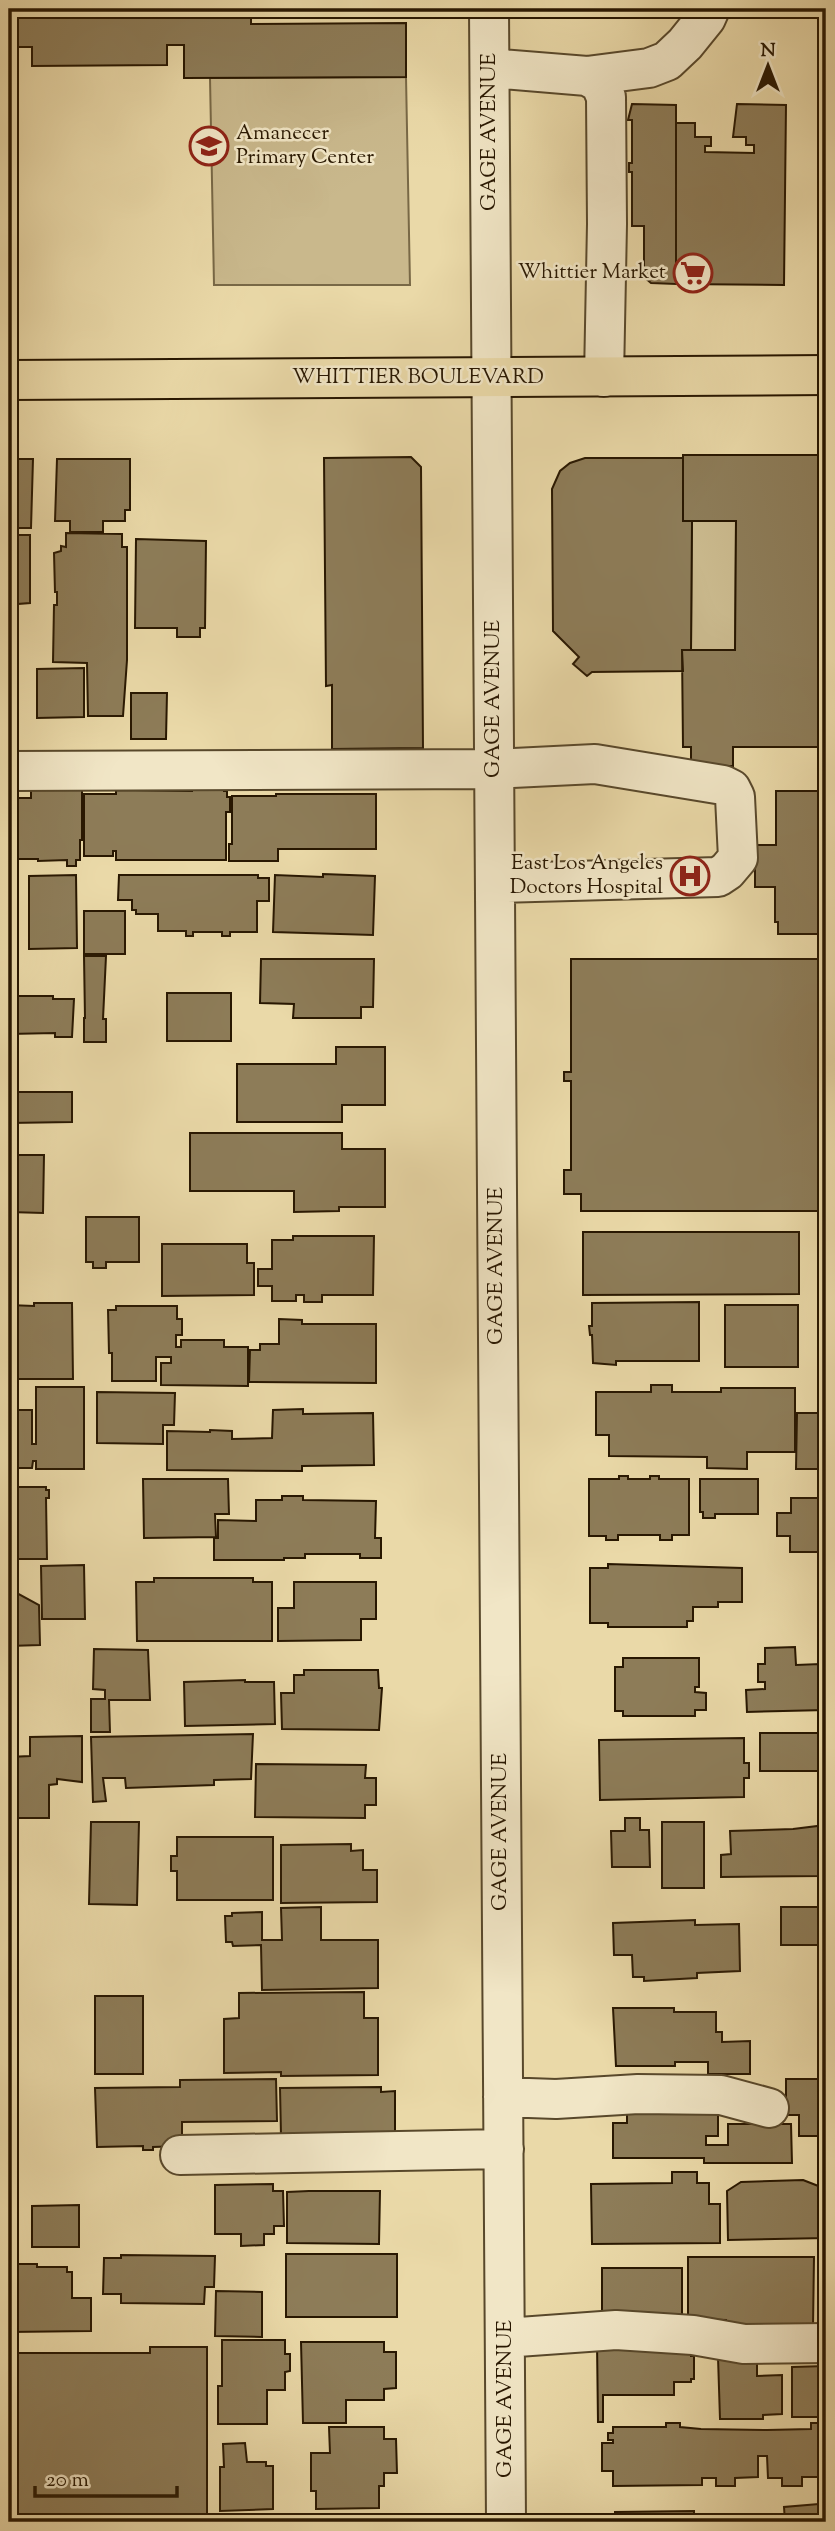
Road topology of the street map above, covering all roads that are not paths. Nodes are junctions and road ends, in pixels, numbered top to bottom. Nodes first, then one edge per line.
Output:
1 (489, 9) edge
2 (710, 9) edge
3 (490, 68) junction
4 (587, 76) junction
5 (826, 375) edge
6 (604, 377) junction
7 (492, 378) junction
8 (9, 380) edge
9 (494, 769) junction
10 (9, 772) edge
11 (495, 883) junction
12 (503, 2097) junction
13 (769, 2108) dead end
14 (504, 2149) junction
15 (180, 2155) dead end
16 (505, 2338) junction
17 (826, 2343) edge
18 (506, 2522) edge

1 - 3 street, GAGE AVENUE
2 - 4 street
3 - 4 street
3 - 7 street, GAGE AVENUE
4 - 6 street
5 - 6 main road, WHITTIER BOULEVARD
6 - 7 main road, WHITTIER BOULEVARD
7 - 8 main road, WHITTIER BOULEVARD
7 - 9 street, GAGE AVENUE
9 - 10 street
9 - 11 street, GAGE AVENUE
9 - 11 street
11 - 12 street, GAGE AVENUE
12 - 13 street
12 - 14 street, GAGE AVENUE
14 - 15 street
14 - 16 street, GAGE AVENUE
16 - 17 street
16 - 18 street, GAGE AVENUE

